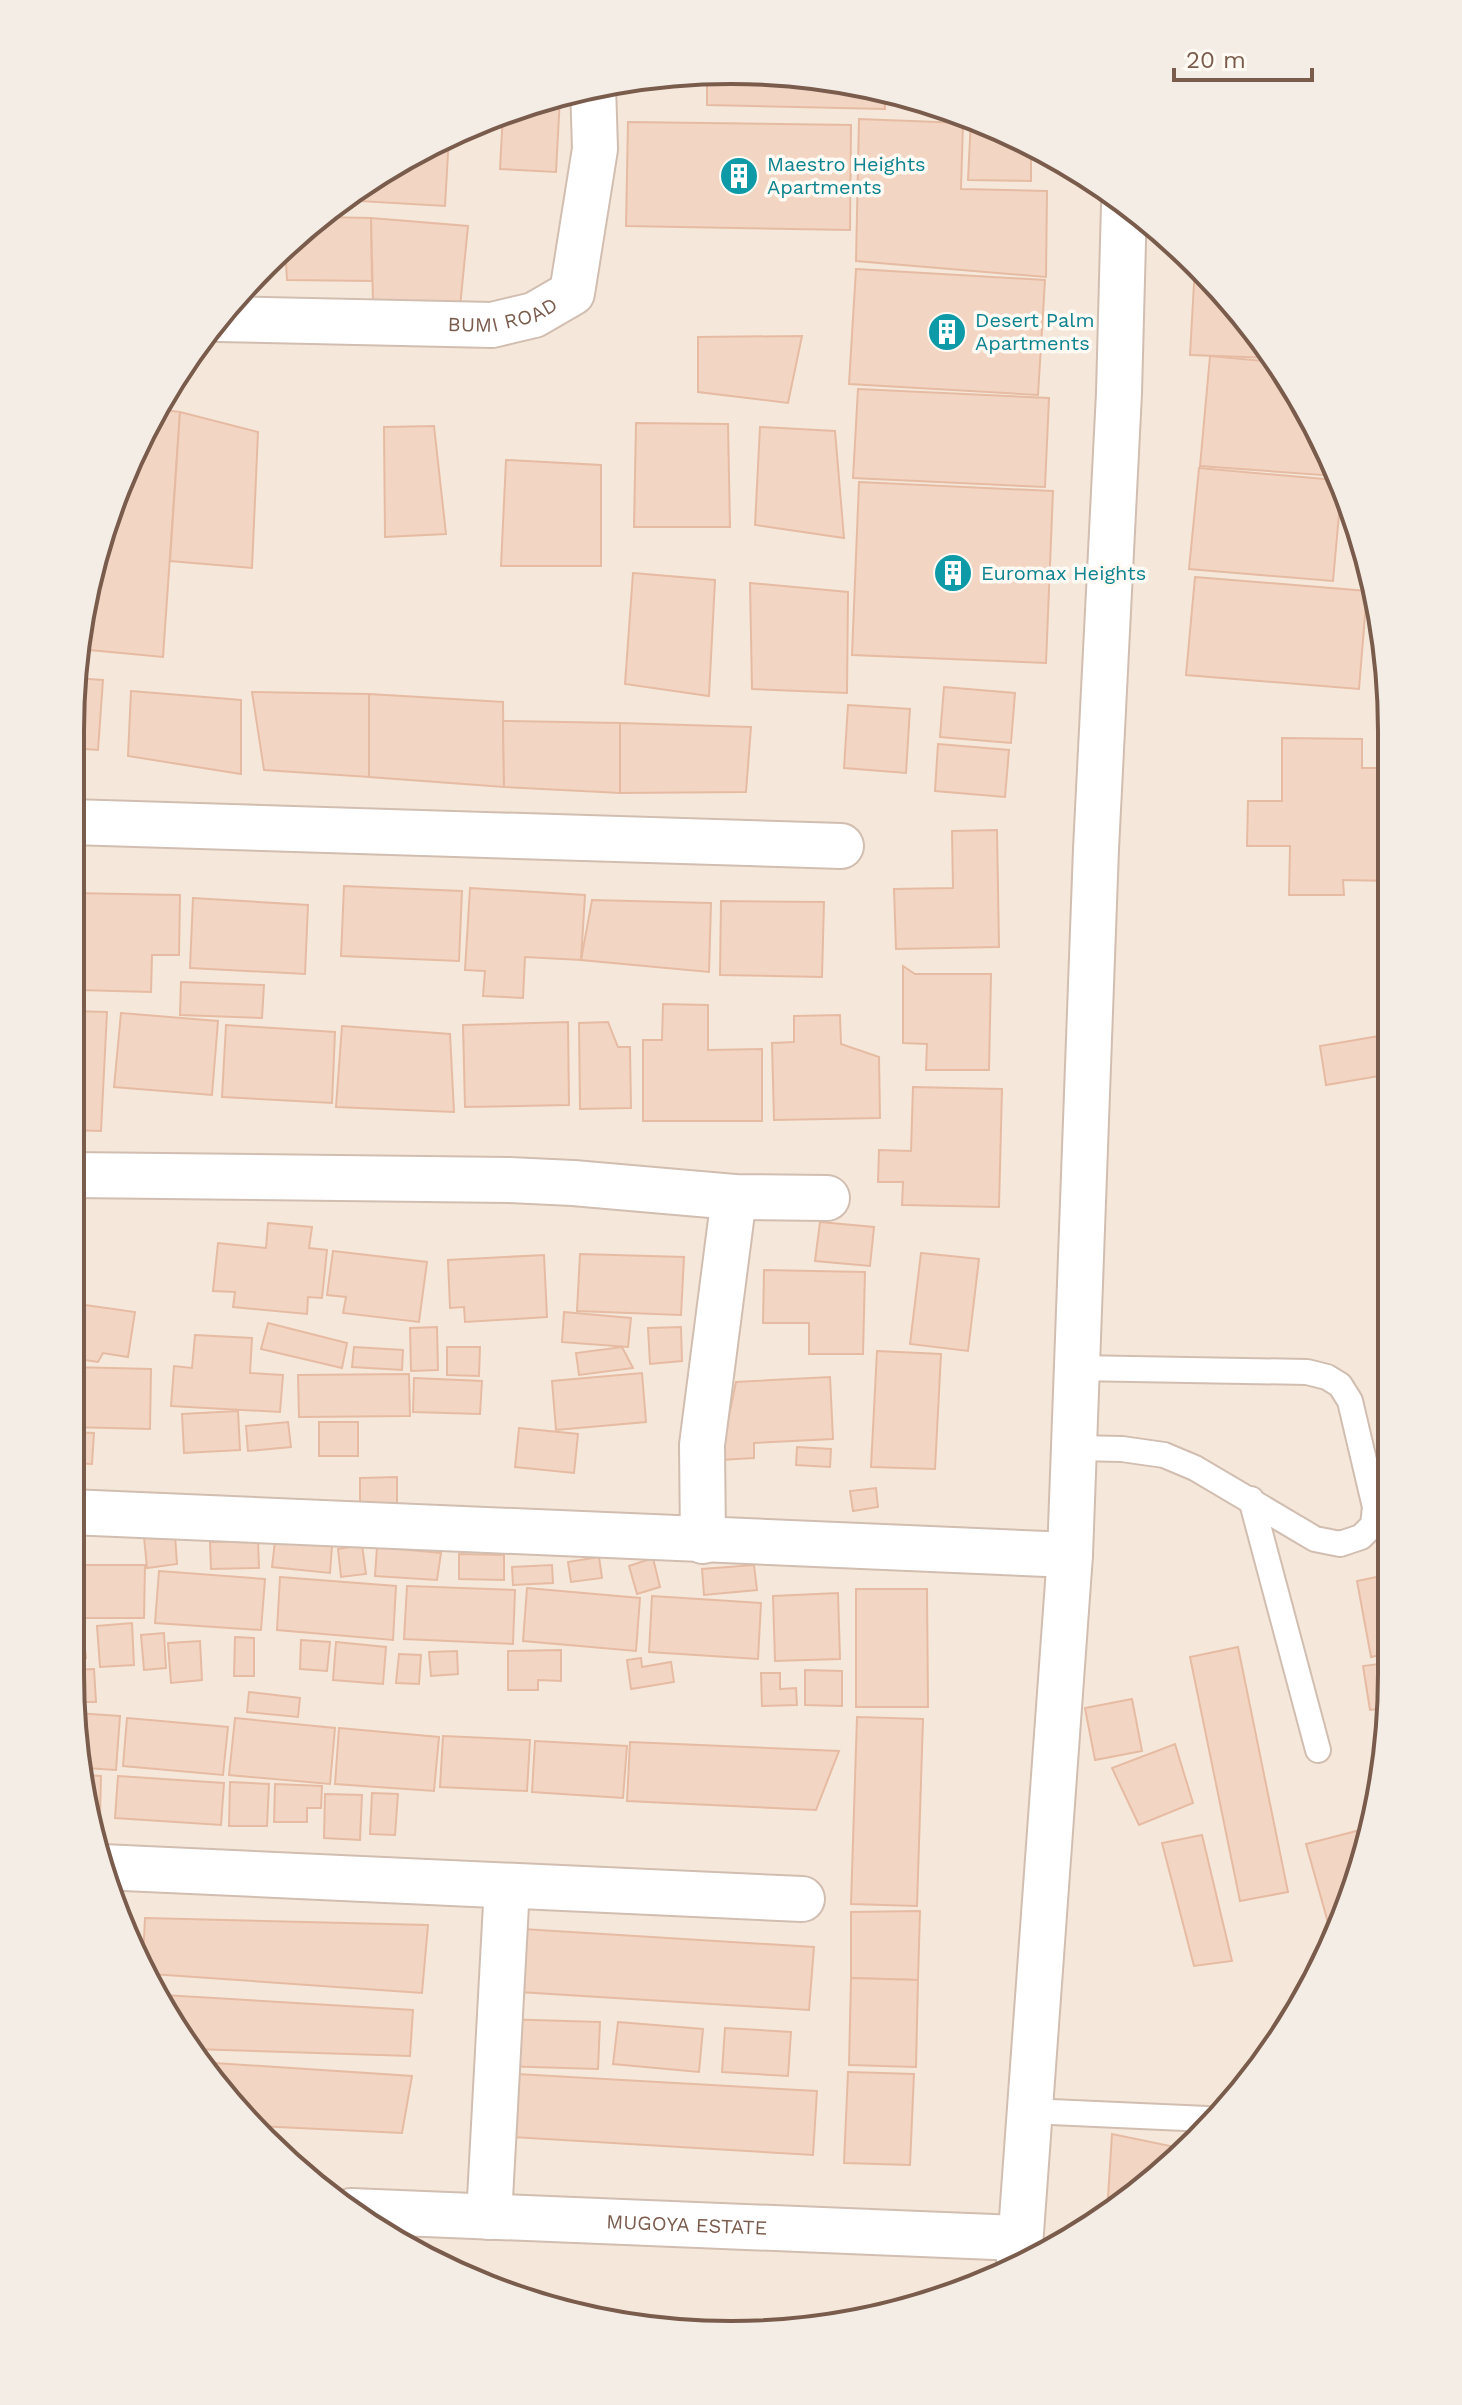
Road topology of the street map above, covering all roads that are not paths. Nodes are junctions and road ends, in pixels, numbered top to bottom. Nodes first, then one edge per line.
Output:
1 (593, 99) edge
2 (1124, 217) edge
3 (232, 319) edge
4 (84, 822) edge
5 (841, 846) dead end
6 (84, 1175) edge
7 (734, 1197) junction
8 (827, 1198) dead end
9 (1076, 1368) junction
10 (1074, 1448) junction
11 (1251, 1499) junction
12 (84, 1513) edge
13 (703, 1541) junction
14 (1070, 1555) junction
15 (1318, 1750) dead end
16 (115, 1873) edge
17 (507, 1886) junction
18 (802, 1899) dead end
19 (1029, 2111) junction
20 (1200, 2119) edge
21 (372, 2212) edge
22 (489, 2217) junction
23 (1019, 2249) edge

1 - 3 street, BUMI ROAD
2 - 9 street
4 - 5 street
6 - 7 street
7 - 8 street
7 - 13 street
9 - 10 street
9 - 11 lane
10 - 11 lane
10 - 14 street
11 - 15 lane
12 - 13 street
13 - 14 street
14 - 19 street
16 - 17 street
17 - 18 street
17 - 22 street
19 - 20 lane
19 - 23 street
21 - 22 street, MUGOYA ESTATE
22 - 23 street, MUGOYA ESTATE

